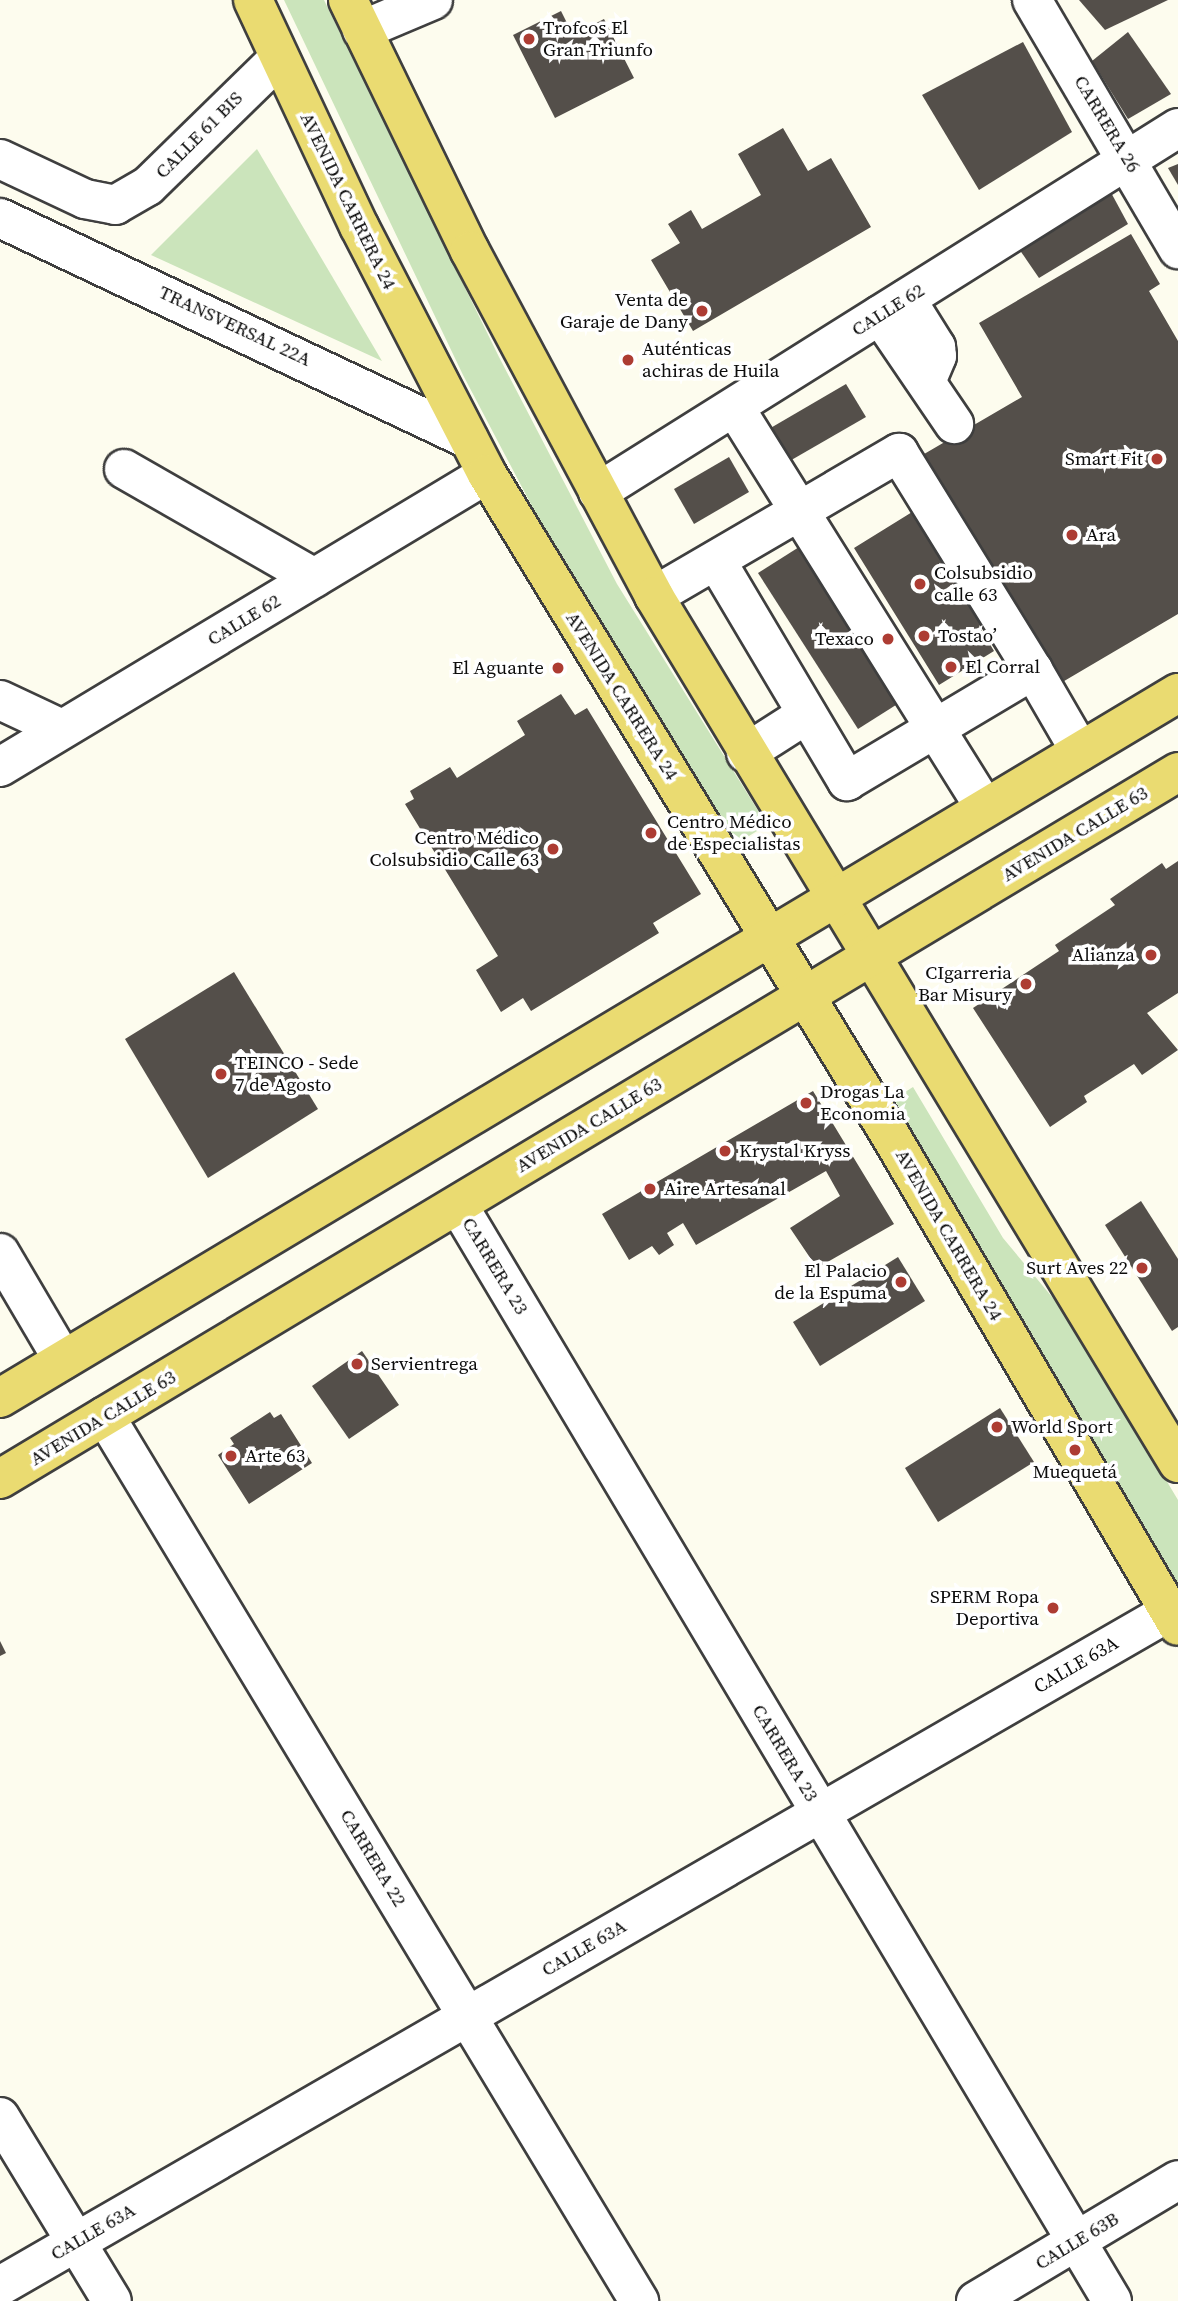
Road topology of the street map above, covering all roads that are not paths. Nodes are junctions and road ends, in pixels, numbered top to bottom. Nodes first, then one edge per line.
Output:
1 (253, 0) edge
2 (433, 0) edge
3 (1032, 0) edge
4 (355, 15) edge
5 (279, 58) junction
6 (1178, 128) edge
7 (0, 159) edge
8 (1129, 159) junction
9 (0, 218) edge
10 (1178, 249) edge
11 (893, 307) junction
12 (735, 408) junction
13 (954, 424) dead end
14 (468, 439) junction
15 (124, 469) dead end
16 (487, 474) junction
17 (598, 492) junction
18 (800, 512) junction
19 (717, 562) junction
20 (314, 578) junction
21 (654, 597) junction
22 (1033, 670) junction
23 (1178, 693) edge
24 (0, 700) edge
25 (807, 714) junction
26 (62, 729) junction
27 (936, 729) junction
28 (1080, 751) junction
29 (746, 753) junction
30 (0, 767) edge
31 (1178, 772) edge
32 (984, 807) junction
33 (833, 897) junction
34 (769, 934) junction
35 (870, 956) junction
36 (805, 994) junction
37 (458, 1205) junction
38 (0, 1253) edge
39 (63, 1360) junction
40 (0, 1398) edge
41 (105, 1416) junction
42 (1178, 1463) edge
43 (0, 1479) edge
44 (1174, 1619) edge
45 (820, 1811) junction
46 (467, 2015) junction
47 (0, 2117) edge
48 (1178, 2180) edge
49 (1076, 2241) junction
50 (76, 2242) junction
51 (0, 2286) edge
52 (112, 2301) edge
53 (639, 2301) edge
54 (976, 2301) edge
55 (1112, 2301) edge

1 - 5 main road, AVENIDA CARRERA 24
2 - 4 street
3 - 8 street, CARRERA 26
4 - 17 main road
5 - 7 street, CALLE 61 BIS
5 - 14 main road, AVENIDA CARRERA 24
6 - 8 street, CALLE 62
8 - 10 street, CARRERA 26
8 - 11 street, CALLE 62
9 - 14 street, TRANSVERSAL 22A
11 - 12 street, CALLE 62
11 - 13 street
12 - 17 street, CALLE 62
12 - 18 street
14 - 16 main road, AVENIDA CARRERA 24
15 - 20 street
16 - 20 street, CALLE 62
16 - 34 main road, AVENIDA CARRERA 24
17 - 21 main road
18 - 19 street
18 - 22 street
18 - 27 street
19 - 21 street
19 - 25 street
20 - 26 street, CALLE 62
21 - 29 main road
22 - 27 street
22 - 28 street
23 - 28 main road
24 - 26 street
25 - 27 street
25 - 29 street
26 - 30 street, CALLE 62
27 - 32 street
28 - 32 main road
29 - 33 main road
31 - 35 main road, AVENIDA CALLE 63
32 - 33 main road
33 - 34 main road
33 - 35 main road
34 - 36 main road, AVENIDA CARRERA 24
34 - 39 main road
35 - 36 main road, AVENIDA CALLE 63
35 - 42 main road
36 - 37 main road, AVENIDA CALLE 63
36 - 44 main road, AVENIDA CARRERA 24
37 - 41 main road, AVENIDA CALLE 63
37 - 45 street, CARRERA 23
38 - 39 street
39 - 40 main road
41 - 43 main road, AVENIDA CALLE 63
41 - 46 street, CARRERA 22
44 - 45 street, CALLE 63A
45 - 46 street, CALLE 63A
45 - 49 street, CARRERA 23
46 - 50 street, CALLE 63A
46 - 53 street, CARRERA 22
47 - 50 street
48 - 49 street, CALLE 63B
49 - 54 street, CALLE 63B
49 - 55 street, CARRERA 23
50 - 51 street, CALLE 63A
50 - 52 street

